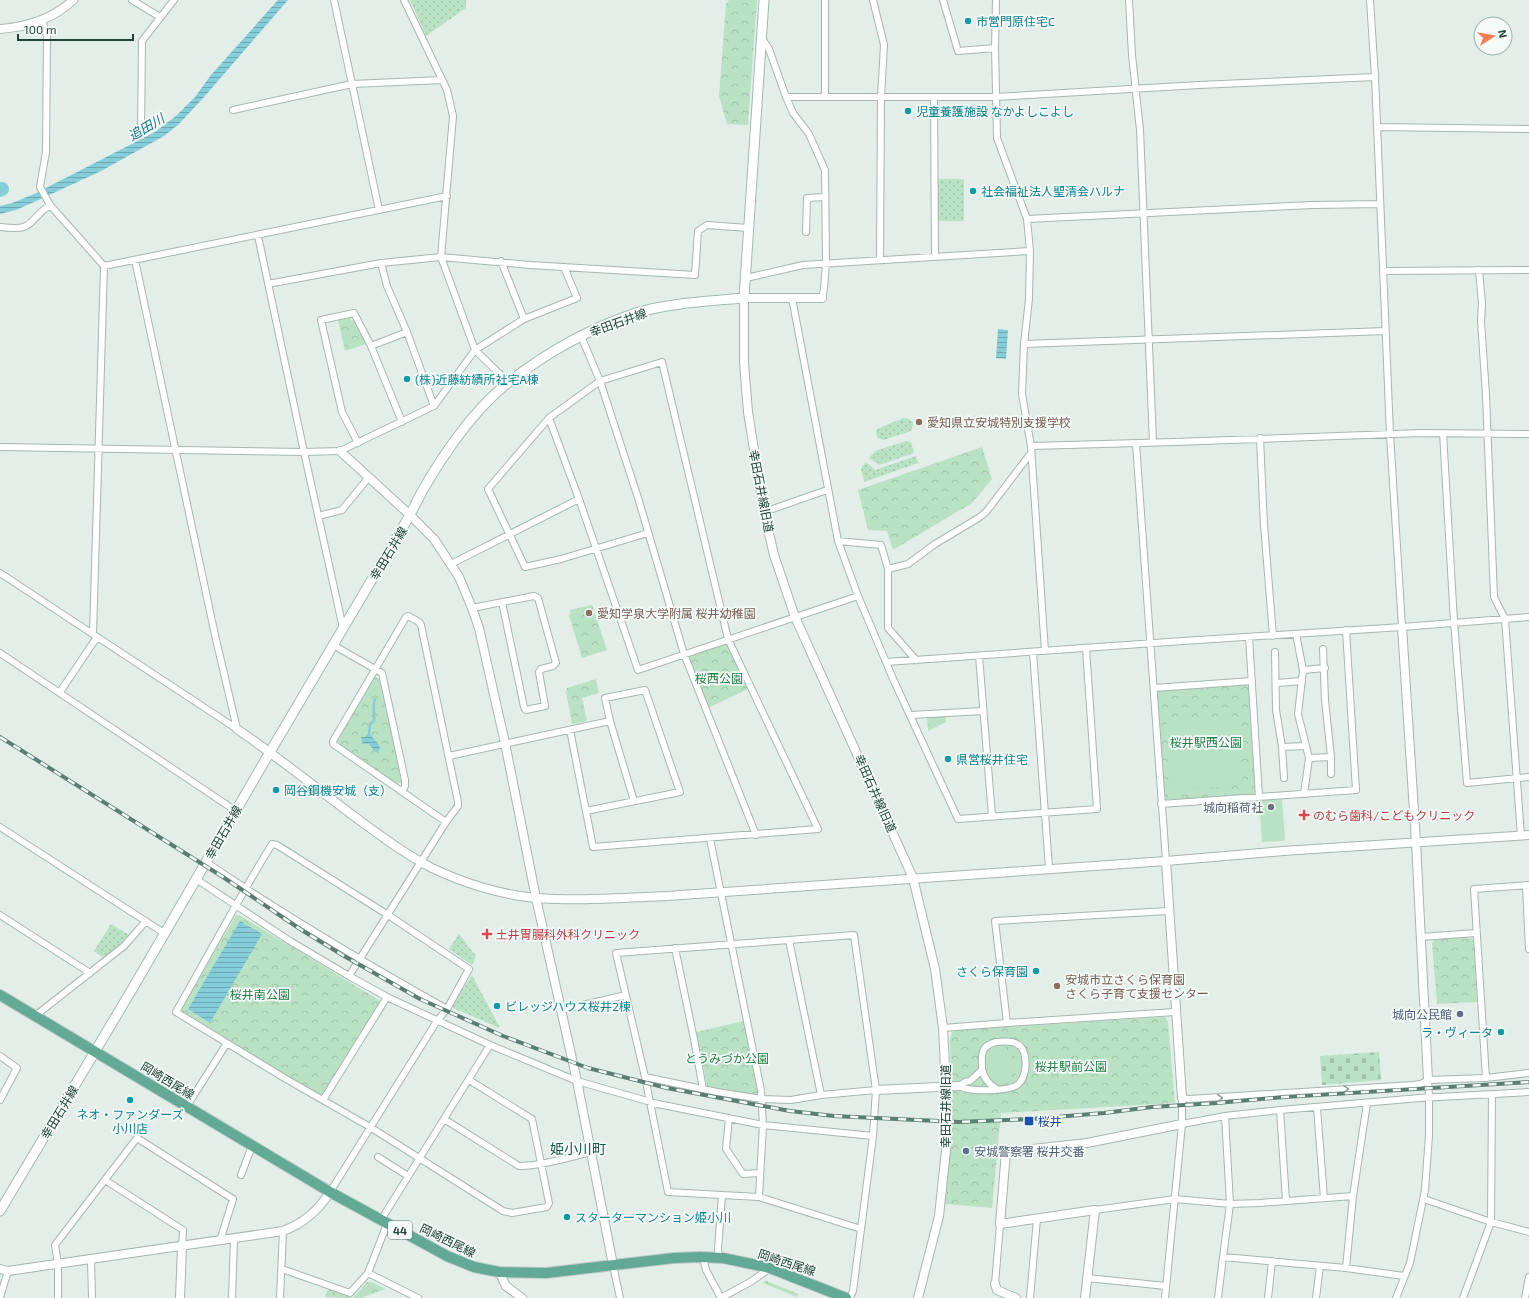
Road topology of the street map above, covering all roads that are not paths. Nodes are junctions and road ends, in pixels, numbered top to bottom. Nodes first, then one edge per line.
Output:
1 (73, 0) edge
2 (132, 0) edge
3 (174, 0) edge
4 (334, 0) edge
5 (404, 0) edge
6 (764, 0) edge
7 (825, 0) edge
8 (873, 0) edge
9 (943, 0) edge
10 (996, 0) edge
11 (1129, 0) edge
12 (1370, 0) edge
13 (160, 18) junction
14 (42, 20) junction
15 (0, 29) edge
16 (761, 37) junction
17 (995, 48) junction
18 (1375, 77) junction
19 (442, 80) junction
20 (352, 84) junction
21 (1136, 88) junction
22 (786, 97) junction
23 (825, 97) junction
24 (881, 97) junction
25 (934, 97) junction
26 (995, 97) junction
27 (233, 110) dead end
28 (1377, 127) junction
29 (1529, 129) edge
30 (141, 136) dead end
31 (447, 196) junction
32 (825, 197) junction
33 (1380, 204) junction
34 (50, 205) junction
35 (379, 210) junction
36 (1144, 214) junction
37 (1027, 219) junction
38 (0, 227) edge
39 (748, 228) junction
40 (806, 232) dead end
41 (258, 236) junction
42 (1030, 251) junction
43 (441, 257) junction
44 (935, 257) junction
45 (135, 260) junction
46 (880, 260) junction
47 (381, 262) junction
48 (501, 262) junction
49 (826, 263) junction
50 (104, 266) junction
51 (564, 267) junction
52 (1479, 270) junction
53 (1529, 270) edge
54 (1383, 271) junction
55 (746, 278) junction
56 (268, 284) junction
57 (744, 298) junction
58 (792, 298) junction
59 (822, 298) joint
60 (524, 319) junction
61 (1385, 331) junction
62 (406, 332) junction
63 (581, 336) junction
64 (1149, 339) junction
65 (1024, 344) junction
66 (372, 346) junction
67 (475, 350) junction
68 (600, 381) junction
69 (508, 382) junction
70 (434, 406) junction
71 (549, 418) junction
72 (402, 422) junction
73 (1443, 433) junction
74 (1390, 434) junction
75 (1487, 434) junction
76 (1529, 434) edge
77 (1260, 438) junction
78 (1153, 442) junction
79 (358, 443) junction
80 (1136, 444) junction
81 (0, 447) edge
82 (99, 449) junction
83 (1031, 449) junction
84 (175, 450) junction
85 (340, 451) junction
86 (304, 452) junction
87 (369, 477) junction
88 (827, 490) junction
89 (579, 499) junction
90 (764, 512) junction
91 (410, 515) junction
92 (318, 516) junction
93 (648, 533) junction
94 (508, 534) junction
95 (838, 541) junction
96 (596, 548) junction
97 (451, 564) junction
98 (888, 569) junction
99 (0, 573) edge
100 (858, 596) junction
101 (502, 602) junction
102 (472, 608) junction
103 (796, 616) junction
104 (1529, 617) edge
105 (1505, 619) junction
106 (1454, 622) junction
107 (1402, 627) junction
108 (343, 628) junction
109 (1346, 630) junction
110 (1296, 634) junction
111 (95, 636) junction
112 (1273, 636) junction
113 (1249, 637) junction
114 (728, 639) junction
115 (1150, 643) junction
116 (333, 645) junction
117 (1086, 648) junction
118 (1323, 648) dead end
119 (1044, 651) junction
120 (1033, 652) junction
121 (1275, 652) dead end
122 (0, 653) edge
123 (684, 654) junction
124 (978, 656) junction
125 (916, 660) junction
126 (886, 662) junction
127 (1325, 668) junction
128 (375, 670) junction
129 (1303, 670) junction
130 (1252, 681) junction
131 (1302, 681) junction
132 (1276, 683) junction
133 (1154, 688) junction
134 (60, 692) junction
135 (983, 711) junction
136 (911, 715) junction
137 (610, 721) junction
138 (237, 729) junction
139 (570, 730) junction
140 (505, 743) junction
141 (1306, 746) junction
142 (1282, 747) junction
143 (270, 752) junction
144 (449, 756) junction
145 (1331, 757) junction
146 (1309, 758) junction
147 (1331, 774) dead end
148 (1529, 777) edge
149 (1284, 778) dead end
150 (1516, 778) junction
151 (402, 792) junction
152 (1304, 794) junction
153 (1260, 797) junction
154 (634, 801) junction
155 (1161, 804) junction
156 (236, 811) junction
157 (586, 811) junction
158 (1046, 813) junction
159 (992, 816) junction
160 (446, 822) junction
161 (0, 827) edge
162 (756, 835) junction
163 (1525, 835) edge
164 (710, 839) junction
165 (1416, 842) junction
166 (1166, 861) junction
167 (206, 862) junction
168 (421, 862) junction
169 (1049, 868) junction
170 (912, 878) junction
171 (196, 879) junction
172 (1528, 885) edge
173 (244, 888) junction
174 (721, 891) junction
175 (536, 898) junction
176 (236, 905) junction
177 (1168, 911) junction
178 (0, 915) edge
179 (388, 915) junction
180 (146, 921) junction
181 (164, 933) junction
182 (1476, 933) junction
183 (1421, 937) junction
184 (789, 940) junction
185 (732, 944) junction
186 (675, 948) junction
187 (1529, 949) edge
188 (360, 960) junction
189 (90, 973) junction
190 (349, 976) junction
191 (0, 995) edge
192 (626, 995) junction
193 (387, 997) junction
194 (447, 1009) junction
195 (562, 1010) junction
196 (1175, 1012) junction
197 (35, 1016) junction
198 (437, 1021) junction
199 (1007, 1023) junction
200 (943, 1028) junction
201 (228, 1043) junction
202 (490, 1045) junction
203 (95, 1051) junction
204 (0, 1056) edge
205 (982, 1070) junction
206 (1529, 1073) edge
207 (645, 1077) junction
208 (1486, 1078) junction
209 (469, 1080) junction
210 (1428, 1080) junction
211 (577, 1081) junction
212 (959, 1086) junction
213 (946, 1087) junction
214 (703, 1089) junction
215 (997, 1089) junction
216 (876, 1090) junction
217 (1529, 1092) edge
218 (821, 1095) junction
219 (1492, 1095) junction
220 (1182, 1098) junction
221 (1430, 1098) junction
222 (762, 1099) junction
223 (0, 1100) edge
224 (323, 1100) junction
225 (650, 1102) junction
226 (1367, 1103) junction
227 (187, 1106) junction
228 (1317, 1108) junction
229 (1280, 1110) junction
230 (1226, 1116) junction
231 (729, 1118) junction
232 (444, 1119) junction
233 (1182, 1124) junction
234 (763, 1125) junction
235 (370, 1127) junction
236 (874, 1136) junction
237 (252, 1146) junction
238 (591, 1152) junction
239 (378, 1157) dead end
240 (419, 1158) junction
241 (541, 1163) junction
242 (759, 1174) junction
243 (241, 1175) dead end
244 (408, 1176) junction
245 (105, 1180) junction
246 (330, 1192) junction
247 (722, 1195) junction
248 (1353, 1196) junction
249 (759, 1197) junction
250 (1324, 1198) junction
251 (1424, 1198) junction
252 (1175, 1199) junction
253 (1286, 1201) junction
254 (1230, 1204) junction
255 (1, 1206) edge
256 (1094, 1210) junction
257 (1037, 1219) junction
258 (384, 1222) junction
259 (1491, 1222) junction
260 (1000, 1224) junction
261 (861, 1229) junction
262 (283, 1232) junction
263 (1529, 1232) edge
264 (234, 1239) junction
265 (220, 1241) junction
266 (182, 1247) junction
267 (703, 1257) junction
268 (1223, 1257) junction
269 (719, 1258) junction
270 (91, 1260) junction
271 (1272, 1261) junction
272 (58, 1264) junction
273 (613, 1265) junction
274 (1320, 1266) junction
275 (770, 1268) junction
276 (1346, 1268) junction
277 (282, 1269) junction
278 (4, 1270) edge
279 (499, 1272) junction
280 (368, 1273) junction
281 (1404, 1276) junction
282 (1529, 1277) edge
283 (1087, 1278) junction
284 (995, 1284) joint
285 (1166, 1286) junction
286 (0, 1297) edge
287 (724, 1297) edge
288 (58, 1298) edge
289 (92, 1298) edge
290 (180, 1298) edge
291 (232, 1298) edge
292 (280, 1298) edge
293 (418, 1298) edge
294 (522, 1298) edge
295 (620, 1298) edge
296 (846, 1298) edge
297 (850, 1298) edge
298 (918, 1298) edge
299 (1016, 1298) edge
300 (1030, 1298) edge
301 (1085, 1298) edge
302 (1165, 1298) edge
303 (1218, 1298) edge
304 (1268, 1298) edge
305 (1316, 1298) edge
306 (1396, 1298) edge
307 (1463, 1298) edge
308 (1525, 1298) edge

1 - 14 street
2 - 13 street
3 - 13 street
4 - 20 street
5 - 19 street
6 - 16 main road
7 - 23 street
8 - 24 street
9 - 17 street
10 - 17 street
11 - 21 street
12 - 18 street
13 - 30 street
14 - 15 street
14 - 34 street
16 - 22 street
16 - 39 main road
17 - 26 street
18 - 21 street
18 - 28 street
19 - 20 street
19 - 31 street
20 - 27 street
20 - 35 street
21 - 26 street
21 - 36 street
22 - 23 street
22 - 32 street
23 - 24 street
24 - 25 street
24 - 46 street
25 - 26 street
25 - 44 street
26 - 37 street
28 - 29 street
28 - 33 street
31 - 35 street
31 - 43 street
32 - 40 street
32 - 49 street
33 - 36 street
33 - 54 street
34 - 38 street
34 - 50 street
35 - 41 street
36 - 37 street
36 - 64 street
37 - 42 street
39 - 51 street
39 - 55 main road
41 - 45 street
41 - 56 street
42 - 44 street
42 - 65 street
43 - 47 street
43 - 48 street
43 - 67 street
44 - 46 street
45 - 50 street
45 - 84 street
46 - 49 street
47 - 56 street
47 - 62 street
48 - 51 street
48 - 60 street
49 - 55 street
49 - 59 street
50 - 82 street
51 - 60 street
52 - 53 street
52 - 54 street
52 - 75 street
54 - 61 street
55 - 57 main road
56 - 86 street
57 - 58 street
57 - 63 main road, 幸田石井線
57 - 90 street, 幸田石井線旧道
58 - 59 street
58 - 88 street
60 - 67 street
61 - 64 street
61 - 74 street
62 - 66 street
62 - 70 street
63 - 68 street
63 - 69 main road, 幸田石井線
64 - 65 street
64 - 78 street
65 - 83 street
66 - 72 street
66 - 79 street
67 - 69 street
67 - 70 street
68 - 71 street
68 - 93 street
68 - 114 street
69 - 91 main road, 幸田石井線
70 - 72 street
71 - 89 street
71 - 94 street
72 - 79 street
73 - 74 street
73 - 75 street
73 - 106 street
74 - 77 street
74 - 107 street
75 - 76 street
75 - 105 street
77 - 78 street
77 - 112 street
78 - 80 street
79 - 85 street
80 - 83 street
80 - 115 street
81 - 82 street
82 - 84 street
82 - 111 street
83 - 98 street
83 - 119 street
84 - 86 street
84 - 138 street
85 - 86 street
85 - 87 street
86 - 92 street
87 - 91 street
87 - 92 street
88 - 90 street
88 - 95 street
89 - 94 street
89 - 96 street
90 - 103 street, 幸田石井線旧道
91 - 97 street
91 - 108 main road, 幸田石井線
92 - 108 street
93 - 96 street
93 - 123 street
94 - 96 street
94 - 97 street
95 - 98 street
95 - 100 street
96 - 123 street
97 - 102 street
98 - 125 street
99 - 111 street
100 - 103 street
100 - 126 street
101 - 101 street
101 - 102 street
102 - 140 street
103 - 114 street
103 - 170 street, 幸田石井線旧道
104 - 105 street
105 - 106 street
105 - 150 street
106 - 107 street
106 - 150 street
107 - 109 street
107 - 165 street
108 - 116 main road, 幸田石井線
109 - 110 street
109 - 152 street
110 - 112 street
110 - 129 street
111 - 134 street
111 - 138 street
112 - 113 street
113 - 115 street
113 - 130 street
114 - 123 street
114 - 162 street
115 - 117 street
115 - 133 street
116 - 128 street
116 - 143 main road, 幸田石井線
117 - 119 street
117 - 158 street
118 - 127 street
119 - 120 street
120 - 124 street
120 - 158 street
121 - 132 street
122 - 134 street
123 - 162 street
124 - 125 street
124 - 135 street
125 - 126 street
126 - 136 street
127 - 129 street
127 - 145 street
128 - 144 street
128 - 151 street
128 - 151 street
129 - 131 street
130 - 133 street
130 - 153 street
131 - 132 street
131 - 141 street
132 - 142 street
133 - 155 street
134 - 156 street
135 - 136 street
135 - 159 street
136 - 159 street
137 - 139 street
137 - 154 street
137 - 154 street
138 - 143 street
139 - 140 street
139 - 157 street
140 - 144 street
140 - 175 street
141 - 142 street
141 - 146 street
142 - 149 street
143 - 156 main road, 幸田石井線
143 - 168 street
144 - 160 street
145 - 146 street
145 - 147 street
146 - 152 street
148 - 150 street
150 - 163 street
151 - 160 street
152 - 153 street
153 - 155 street
154 - 157 street
155 - 166 street
156 - 167 main road, 幸田石井線
157 - 164 street
158 - 159 street
158 - 169 street
160 - 168 street
161 - 180 street
162 - 164 street
163 - 165 street
164 - 174 street
165 - 166 street
165 - 183 street
166 - 169 street
166 - 177 street
167 - 171 main road, 幸田石井線
167 - 173 street
168 - 175 street
168 - 179 street
169 - 170 street
170 - 174 street
170 - 200 street, 幸田石井線旧道
171 - 176 street
171 - 181 main road, 幸田石井線
172 - 182 street
172 - 187 street
173 - 176 street
173 - 179 street
173 - 188 street
174 - 175 street
174 - 185 street
175 - 195 street
176 - 190 street
176 - 201 street
177 - 196 street
177 - 199 street
178 - 189 street
179 - 188 street
179 - 194 street
180 - 181 street
180 - 189 street
181 - 203 main road, 幸田石井線
182 - 183 street
182 - 208 street
183 - 210 street
184 - 185 street
184 - 216 street
184 - 218 street
185 - 186 street
185 - 222 street
186 - 192 street
186 - 214 street
188 - 190 street
188 - 194 street
189 - 197 street
190 - 193 street
191 - 197 main road, 岡崎西尾線 / 44
192 - 195 street
192 - 207 street
193 - 198 street
193 - 224 street
194 - 198 street
195 - 211 street
196 - 199 street
196 - 220 street
197 - 203 main road, 岡崎西尾線 / 44
198 - 202 street
198 - 235 street
199 - 200 street
200 - 213 street, 幸田石井線旧道
201 - 224 street
201 - 227 street
202 - 209 street
202 - 211 street
203 - 227 main road, 岡崎西尾線 / 44
203 - 255 main road, 幸田石井線
204 - 223 street
205 - 212 street
205 - 215 street
205 - 215 street
206 - 208 street
207 - 214 street
207 - 225 street
208 - 210 street
209 - 232 street
209 - 241 street
220 -> 210 street
210 - 221 street
211 - 225 street
211 - 238 street
212 - 213 street
212 - 215 street
213 - 216 street
213 - 298 street, 幸田石井線旧道
214 - 222 street
216 - 218 street
216 - 236 street
217 - 219 street
218 - 222 street
219 - 221 street
219 - 259 street
220 - 233 street
221 - 226 street
221 - 251 street
222 - 234 street
224 - 235 street
225 - 231 street
225 - 247 street
226 - 228 street
226 - 248 street
227 - 237 main road, 岡崎西尾線 / 44
228 - 229 street
228 - 250 street
229 - 230 street
229 - 253 street
230 - 233 street
230 - 254 street
231 - 234 street
231 - 242 street
232 - 240 street
232 - 241 street
233 - 252 street
233 - 260 street
234 - 236 street
234 - 242 street
235 - 240 street
235 - 246 street
236 - 261 street
237 - 243 street
237 - 246 main road, 岡崎西尾線 / 44
238 - 241 street
238 - 273 street
239 - 244 street
240 - 241 street
240 - 244 street
242 - 249 street
244 - 258 street
245 - 265 street
245 - 266 street
245 - 272 street
246 - 258 main road, 岡崎西尾線 / 44
246 - 262 street
247 - 249 street
247 - 269 street
248 - 250 street
248 - 276 street
249 - 261 street
250 - 253 street
251 - 259 street
251 - 281 street
252 - 254 street
252 - 256 street
252 - 285 street
253 - 254 street
254 - 268 street
256 - 257 street
256 - 283 street
257 - 260 street
257 - 300 street
258 - 279 main road, 岡崎西尾線 / 44
258 - 280 street
259 - 263 street
259 - 307 street
260 - 284 street
261 - 297 street
262 - 264 street
262 - 277 street
264 - 265 street
264 - 291 street
265 - 266 street
266 - 270 street
266 - 290 street
267 - 269 main road, 岡崎西尾線 / 44
267 - 273 main road, 岡崎西尾線 / 44
267 - 287 street
268 - 271 street
268 - 303 street
269 - 275 main road, 岡崎西尾線 / 44
270 - 272 street
270 - 289 street
271 - 274 street
271 - 304 street
272 - 278 street
272 - 288 street
273 - 279 main road, 岡崎西尾線 / 44
273 - 295 street
274 - 276 street
274 - 305 street
275 - 287 street
275 - 296 main road, 岡崎西尾線 / 44
276 - 281 street
277 - 280 street
277 - 292 street
278 - 286 street
279 - 294 street
280 - 293 street
281 - 306 street
282 - 308 street
283 - 285 street
283 - 301 street
284 - 299 street
285 - 302 street

